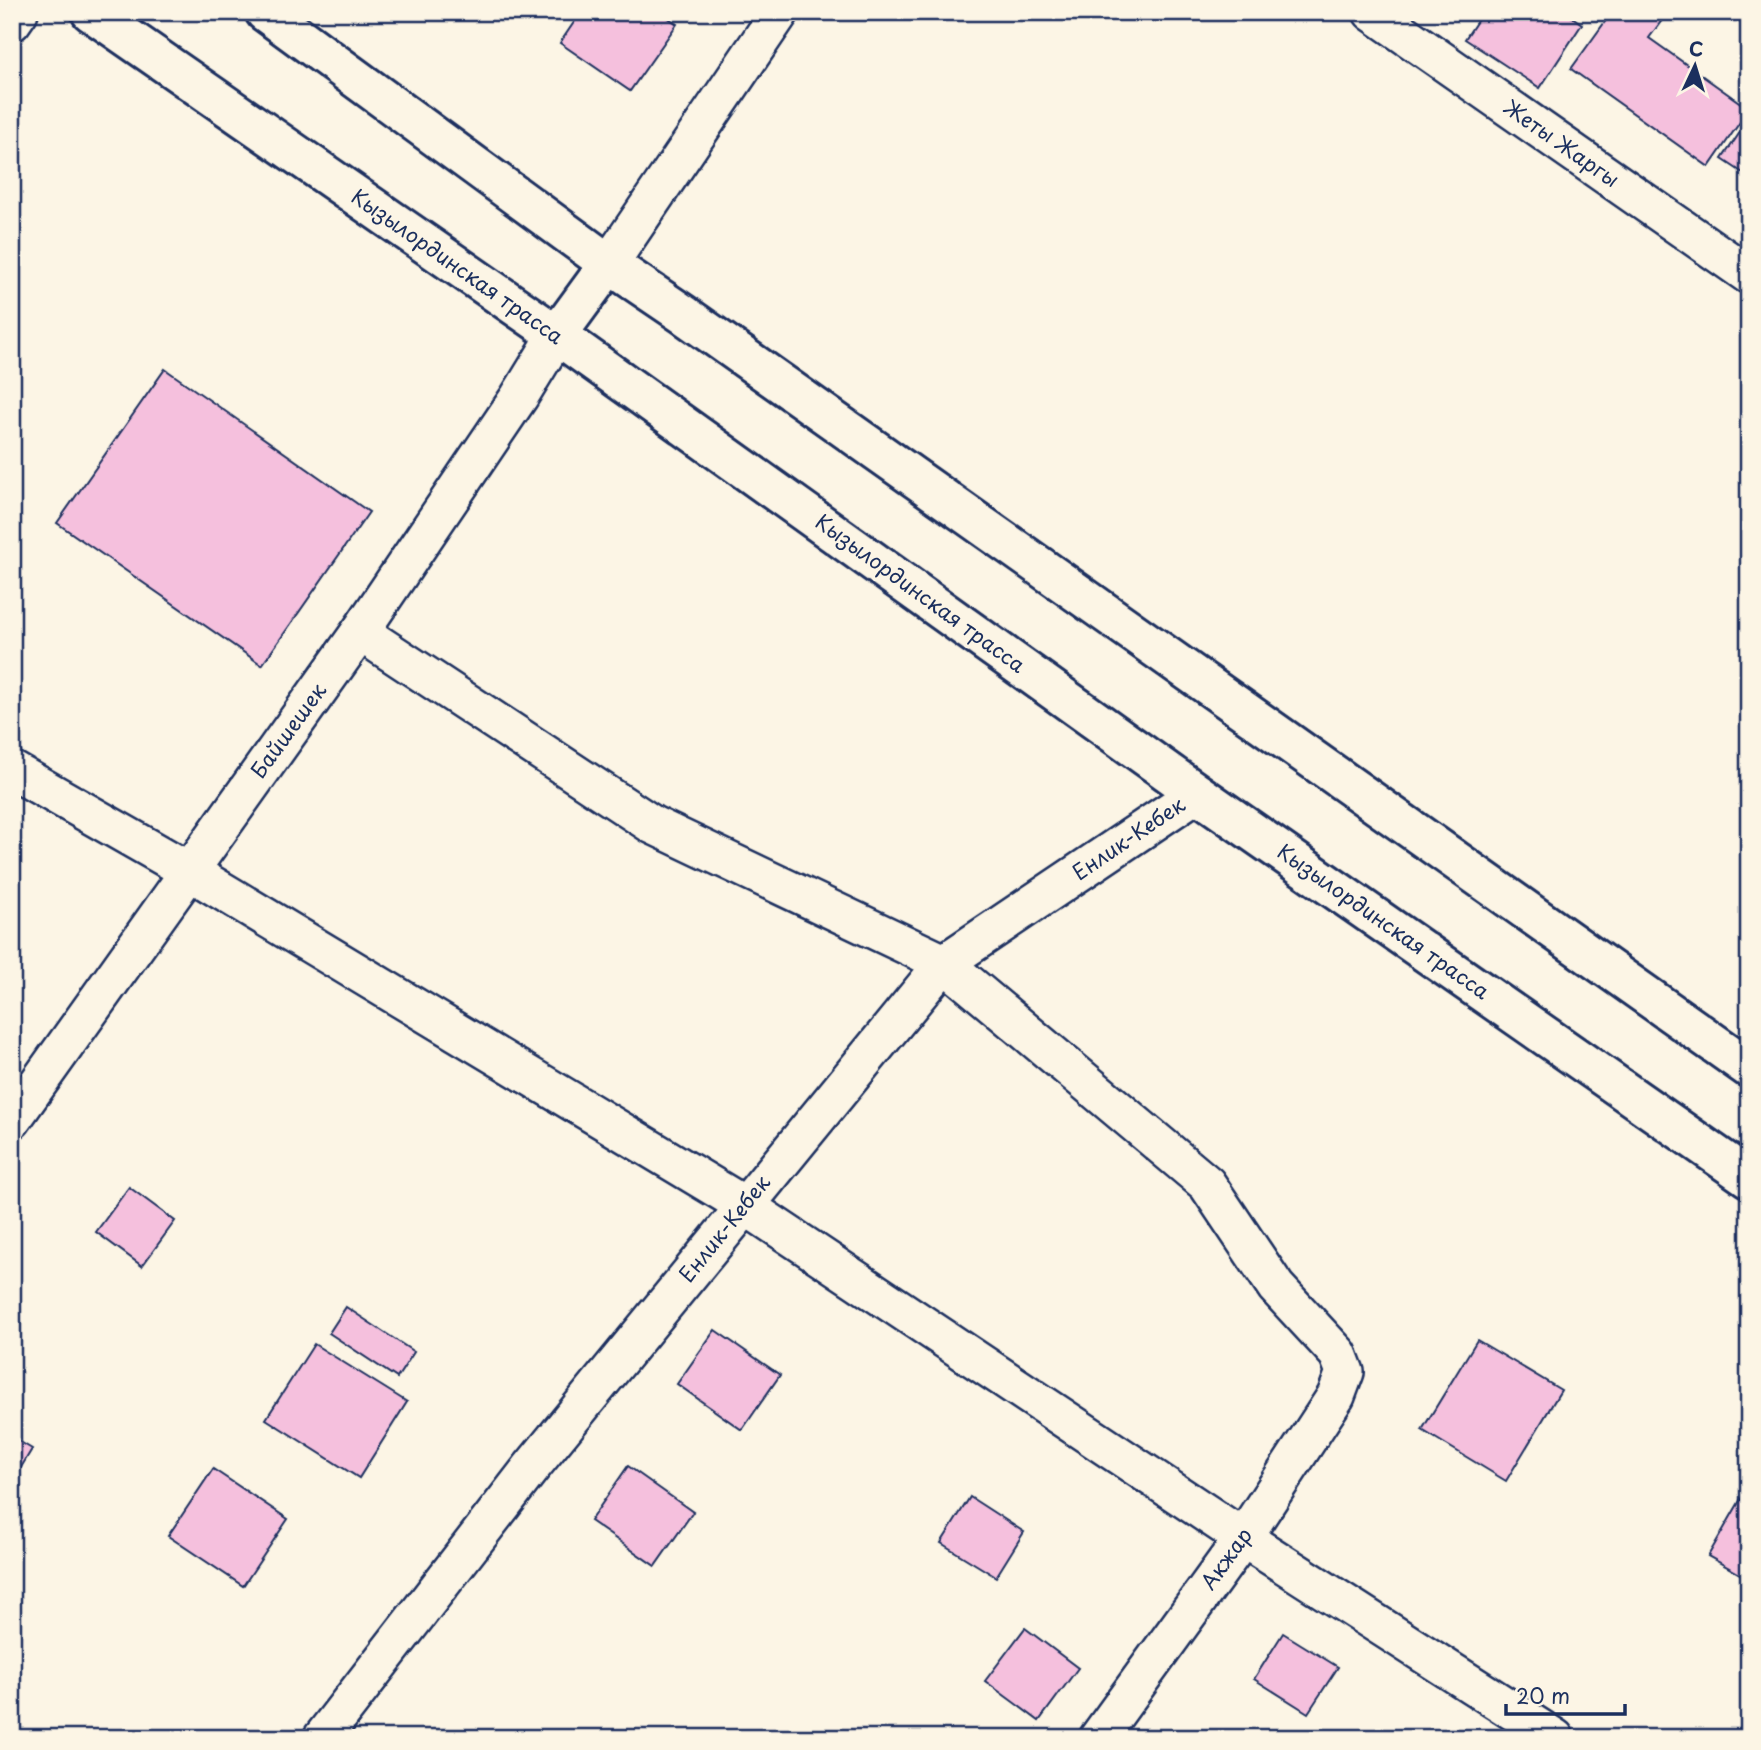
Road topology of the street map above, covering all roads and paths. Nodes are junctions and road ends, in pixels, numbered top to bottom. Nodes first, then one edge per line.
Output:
1 (19, 12) edge
2 (91, 12) edge
3 (265, 12) edge
4 (780, 12) edge
5 (1372, 12) edge
6 (12, 22) edge
7 (609, 264) junction
8 (1749, 275) edge
9 (557, 335) junction
10 (360, 632) junction
11 (12, 770) edge
12 (1197, 793) junction
13 (189, 871) junction
14 (944, 963) junction
15 (1749, 1068) edge
16 (12, 1120) edge
17 (1749, 1178) edge
18 (744, 1205) junction
19 (1243, 1538) junction
20 (322, 1738) edge
21 (1098, 1738) edge
22 (1555, 1738) edge

1 - 6 street
2 - 9 highway, Кызылординская трасса
3 - 7 highway
4 - 7 street
5 - 8 street, Жеты Жаргы
7 - 9 highway
7 - 15 highway
9 - 10 street, Байшешек
9 - 12 highway, Кызылординская трасса
10 - 13 street, Байшешек
10 - 14 street
11 - 13 street
12 - 14 street, Енлик-Кебек
12 - 17 highway, Кызылординская трасса
13 - 16 street, Байшешек
13 - 18 street
14 - 18 street, Енлик-Кебек
14 - 19 street, Акжар
18 - 19 street
18 - 20 street, Енлик-Кебек
19 - 21 street, Акжар
19 - 22 street

